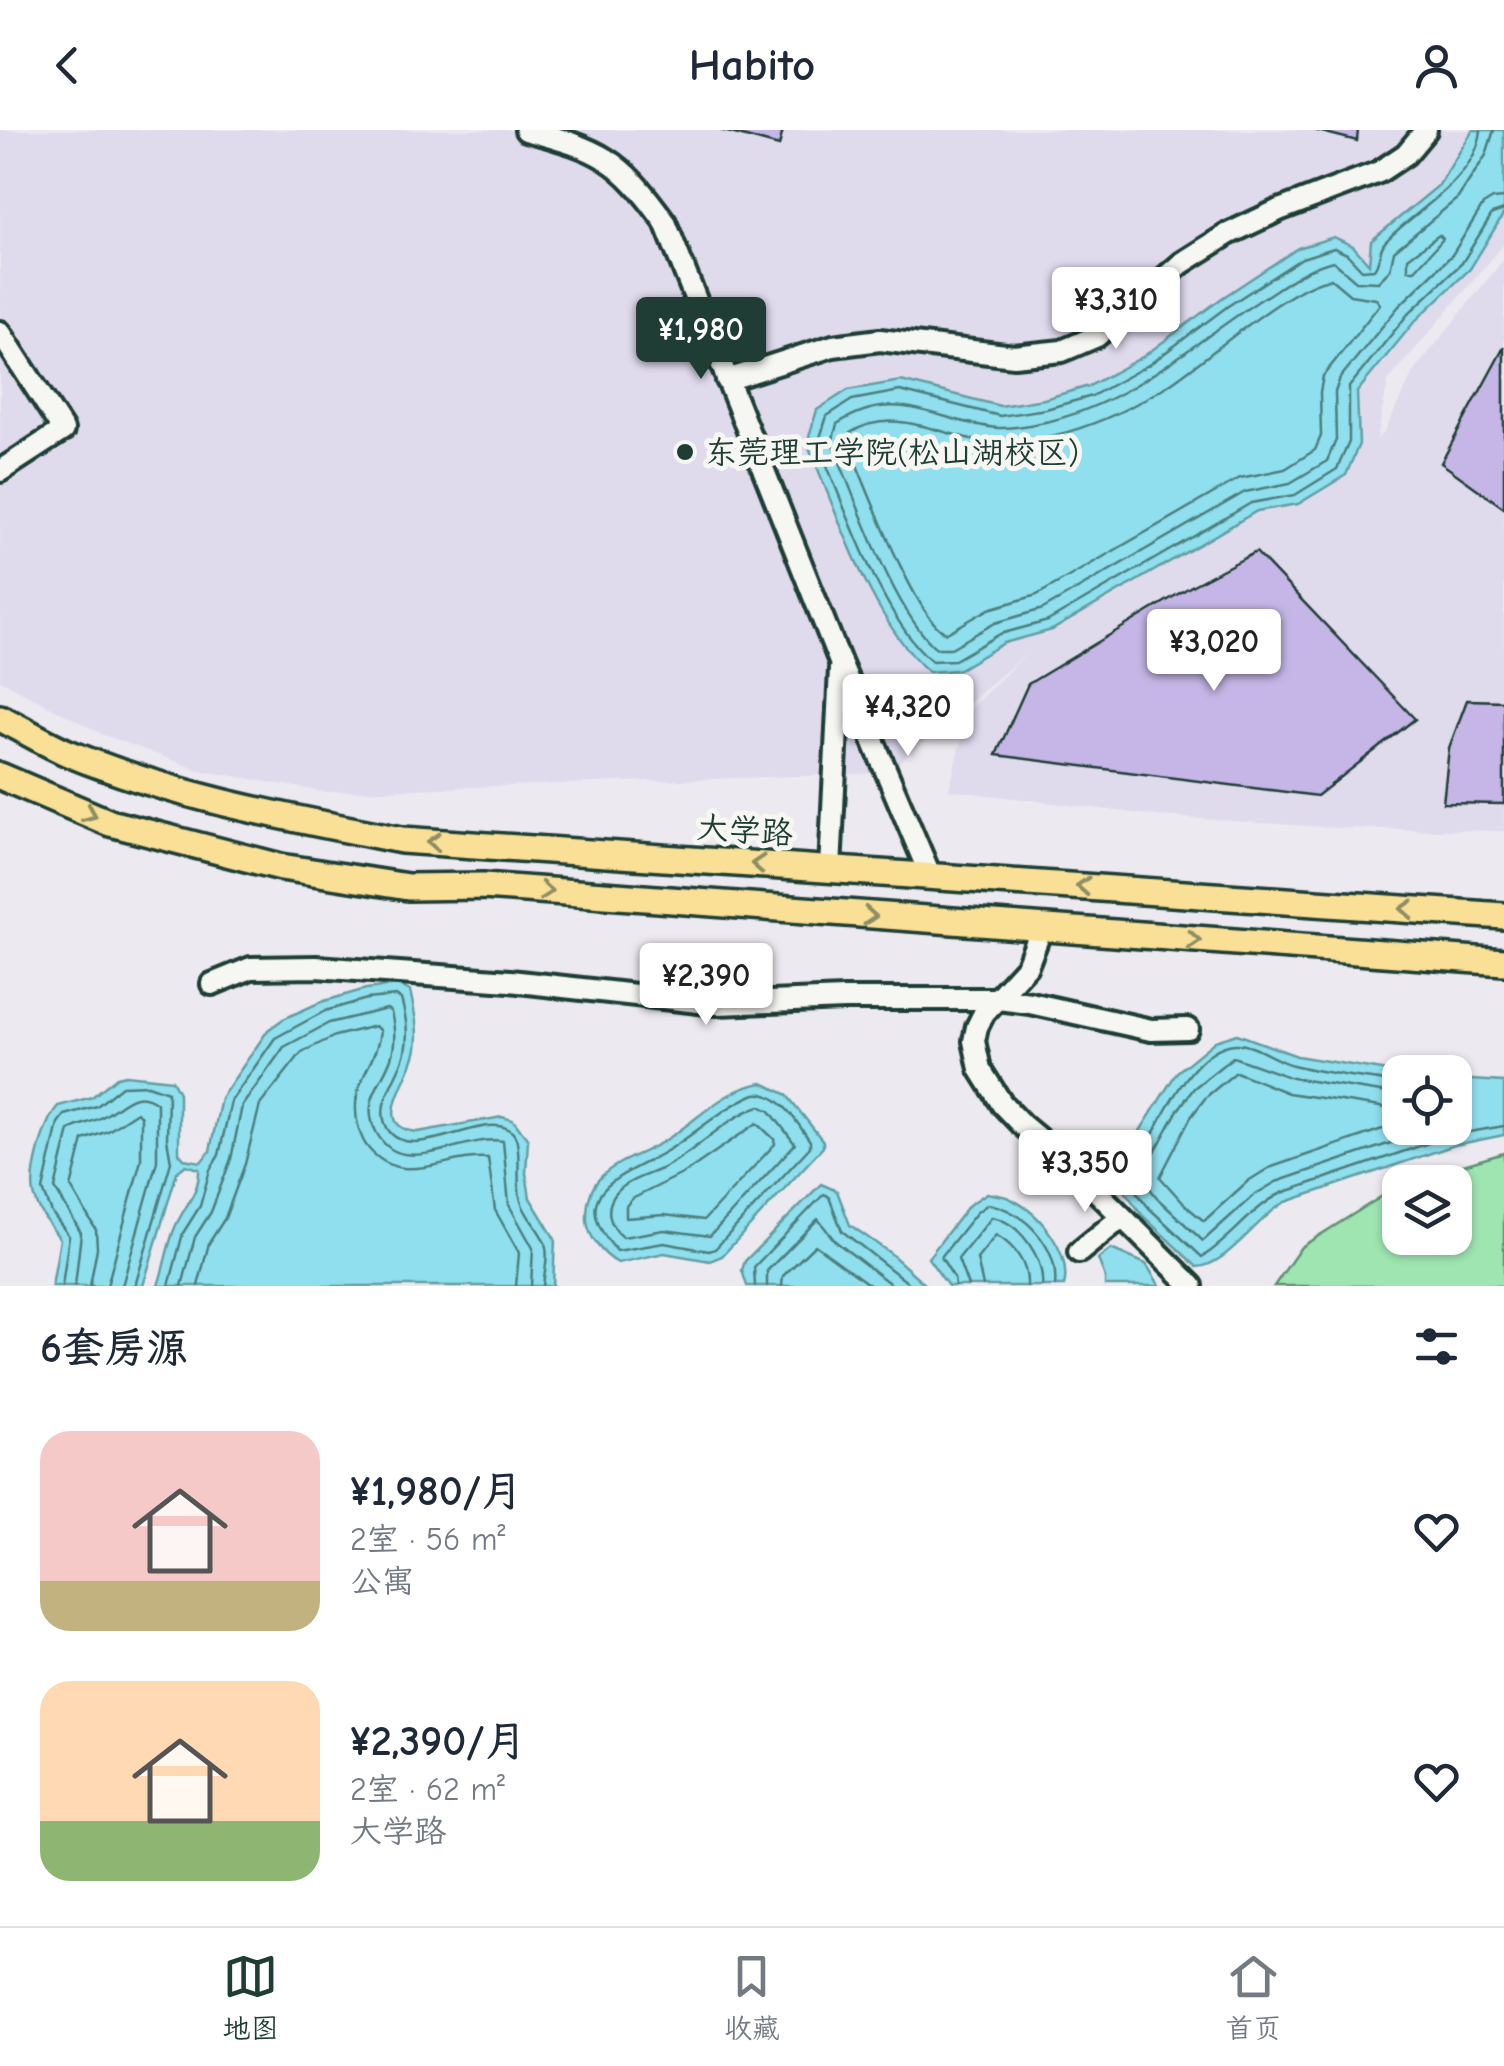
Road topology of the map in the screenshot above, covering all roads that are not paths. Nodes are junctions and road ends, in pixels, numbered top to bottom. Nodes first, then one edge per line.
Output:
1 (526, 130) edge
2 (1426, 130) edge
3 (564, 135) edge
4 (0, 332) edge
5 (728, 380) junction
6 (0, 471) edge
7 (840, 662) junction
8 (0, 718) edge
9 (0, 776) edge
10 (830, 868) junction
11 (930, 875) junction
12 (1504, 916) edge
13 (1042, 930) junction
14 (1504, 962) edge
15 (212, 984) dead end
16 (998, 999) junction
17 (1188, 1030) dead end
18 (1122, 1217) junction
19 (1079, 1252) dead end
20 (1192, 1286) edge

1 - 3 street
2 - 5 street
3 - 5 street
4 - 6 street
5 - 7 street
7 - 10 street
7 - 11 street
10 -> 8 main road, 大学路
9 -> 13 main road
10 - 11 main road, 大学路
12 -> 11 main road, 大学路
13 -> 14 main road
13 - 16 street
15 - 16 street
16 - 17 street
16 - 18 street
18 - 19 street
18 - 20 street

